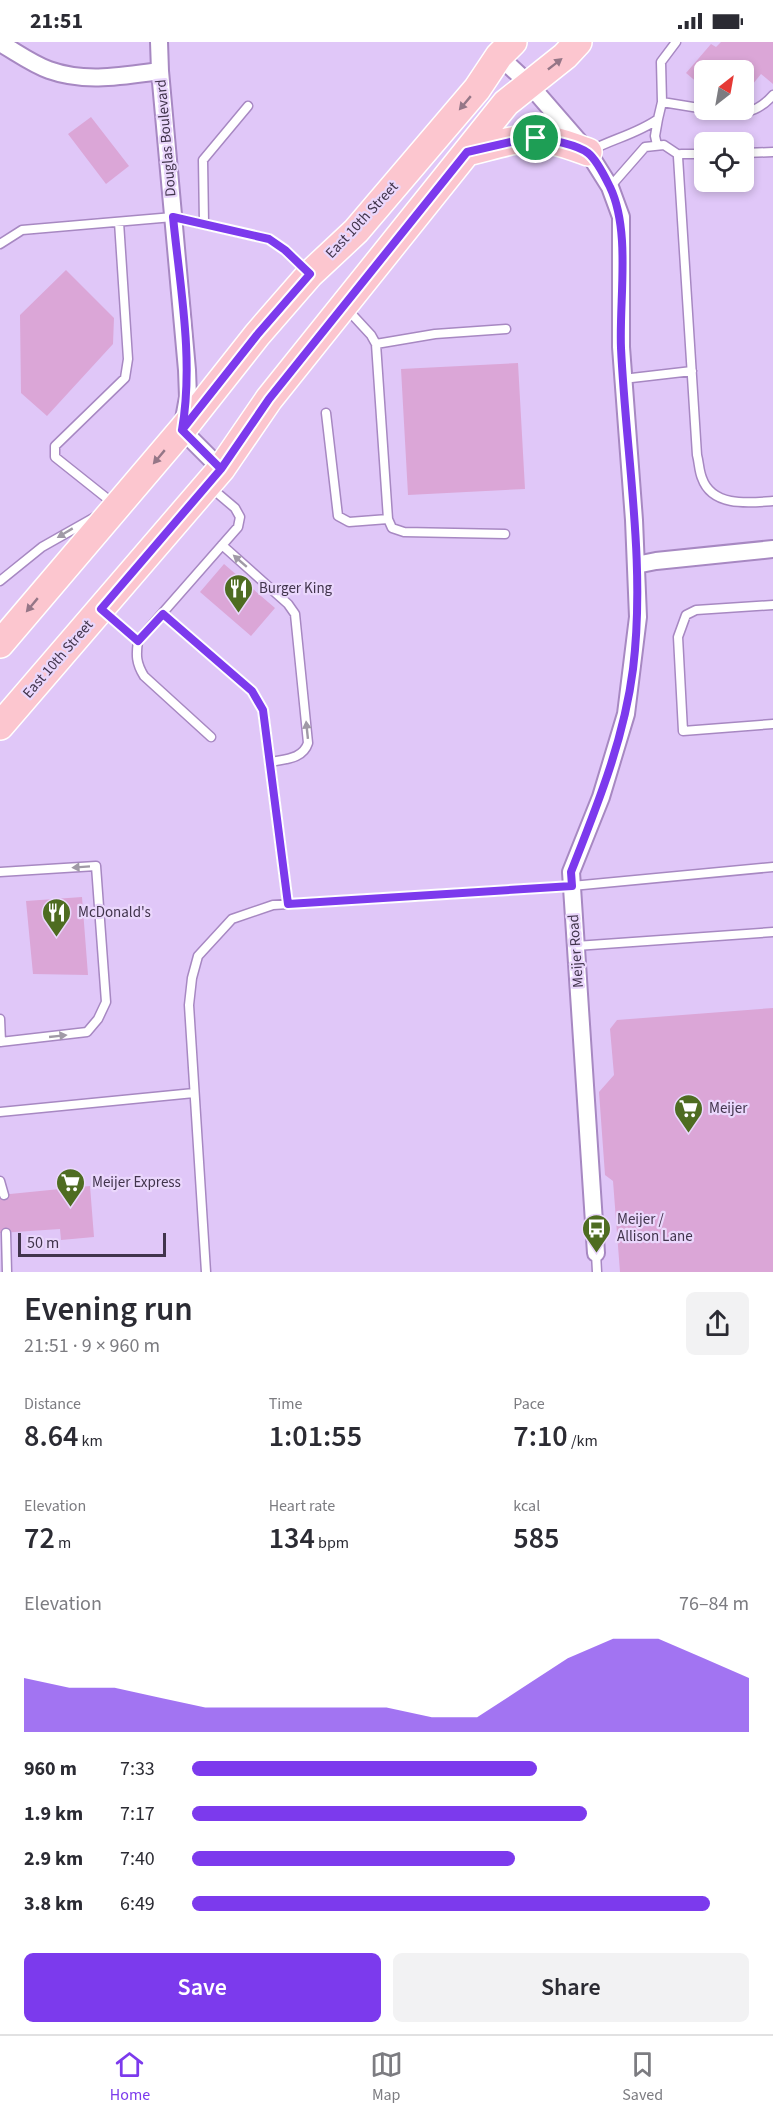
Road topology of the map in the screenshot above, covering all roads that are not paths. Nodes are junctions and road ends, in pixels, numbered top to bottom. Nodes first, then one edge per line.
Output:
1 (159, 42) edge
2 (578, 42) edge
3 (676, 42) edge
4 (0, 43) edge
5 (502, 49) edge
6 (159, 71) junction
7 (529, 84) junction
8 (773, 95) edge
9 (662, 102) junction
10 (248, 106) dead end
11 (694, 107) edge
12 (754, 111) edge
13 (658, 119) junction
14 (657, 145) junction
15 (467, 152) junction
16 (588, 152) junction
17 (773, 152) edge
18 (754, 153) edge
19 (694, 154) edge
20 (679, 155) junction
21 (610, 187) junction
22 (173, 217) junction
23 (119, 222) junction
24 (204, 223) junction
25 (0, 244) edge
26 (310, 274) junction
27 (343, 304) junction
28 (506, 329) dead end
29 (376, 344) junction
30 (692, 371) junction
31 (623, 379) junction
32 (326, 413) dead end
33 (182, 430) junction
34 (214, 477) junction
35 (773, 501) edge
36 (117, 506) junction
37 (388, 519) junction
38 (505, 534) dead end
39 (222, 545) junction
40 (773, 549) edge
41 (636, 565) junction
42 (0, 580) edge
43 (773, 605) edge
44 (101, 609) junction
45 (163, 614) junction
46 (138, 641) junction
47 (0, 644) edge
48 (773, 724) edge
49 (0, 726) edge
50 (211, 737) dead end
51 (271, 762) junction
52 (773, 867) edge
53 (0, 872) edge
54 (572, 886) junction
55 (288, 904) junction
56 (773, 932) edge
57 (576, 946) junction
58 (0, 1018) edge
59 (1, 1042) edge
60 (194, 1094) junction
61 (0, 1112) edge
62 (0, 1181) edge
63 (4, 1195) dead end
64 (6, 1233) dead end
65 (596, 1253) joint
66 (7, 1272) edge
67 (206, 1272) edge
68 (597, 1272) edge

1 - 6 street, Douglas Boulevard
7 -> 2 main road, East 10th Street
3 - 9 lane
4 - 6 street
5 - 7 street, Meijer Road
5 -> 26 main road, East 10th Street
6 - 22 street, Douglas Boulevard
7 - 15 main road, East 10th Street
7 - 16 street, Meijer Road
8 - 12 lane
9 - 11 lane
9 - 13 lane
10 - 24 lane
13 - 14 lane
13 - 16 lane
14 - 20 lane
14 - 21 lane
15 - 16 main road
15 - 27 main road, East 10th Street
16 - 21 street, Meijer Road
17 - 18 lane
19 - 20 lane
20 - 30 lane
21 - 31 street, Meijer Road
22 - 23 lane
22 - 24 lane
22 - 33 street, Douglas Boulevard
23 - 25 lane
23 - 36 lane
24 - 26 lane
26 - 33 main road, East 10th Street
27 - 29 lane
27 - 34 main road, East 10th Street
28 - 29 lane
29 - 37 lane
30 - 31 lane
30 - 35 lane
31 - 41 street, Meijer Road
32 - 37 lane
33 - 34 street
33 -> 36 main road, East 10th Street
34 - 39 lane
34 - 44 main road, East 10th Street
36 -> 42 lane
36 -> 47 main road, East 10th Street
37 - 38 lane
39 - 45 lane
51 -> 39 lane
40 - 41 street
41 - 54 street, Meijer Road
43 - 48 lane
44 - 46 lane
44 - 49 main road, East 10th Street
45 - 46 lane
45 - 51 lane
46 - 50 lane
51 - 55 lane
52 - 54 lane
59 -> 53 lane
54 - 55 lane
54 - 57 street, Meijer Road
55 - 60 lane
56 - 57 lane
57 - 65 street, Meijer Road
58 - 59 lane
60 - 61 lane
60 - 67 lane
62 - 63 lane
64 - 66 lane
65 - 68 lane

